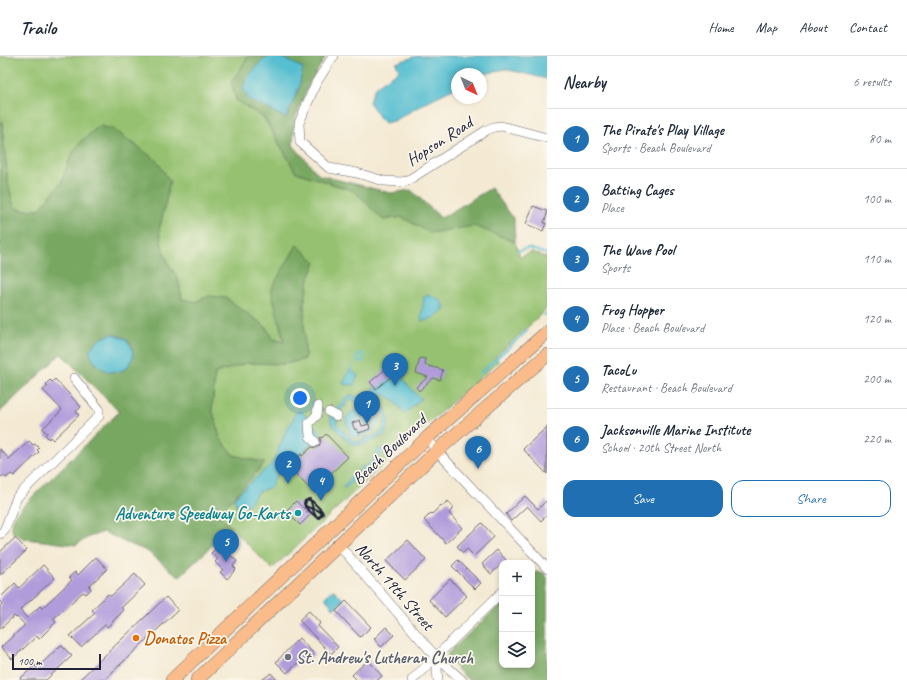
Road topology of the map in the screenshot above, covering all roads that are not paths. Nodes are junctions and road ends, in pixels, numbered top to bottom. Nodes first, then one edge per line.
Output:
1 (334, 56) edge
2 (547, 138) edge
3 (547, 332) edge
4 (547, 355) edge
5 (74, 378) dead end
6 (318, 406) dead end
7 (426, 438) junction
8 (315, 442) dead end
9 (437, 451) junction
10 (0, 534) edge
11 (339, 545) junction
12 (534, 560) edge
13 (535, 561) edge
14 (547, 568) edge
15 (274, 584) junction
16 (499, 595) edge
17 (220, 635) junction
18 (230, 648) junction
19 (436, 657) junction
20 (172, 680) edge
21 (188, 680) edge
22 (196, 680) edge
23 (412, 680) edge
24 (438, 680) edge
25 (462, 680) edge

1 - 2 street, Hopson Road
3 - 7 highway, Beach Boulevard
4 - 9 highway
5 - 10 street
6 - 8 street
7 - 9 street
7 - 15 highway, Beach Boulevard
9 - 11 highway
9 - 12 street
11 - 18 highway
11 - 19 street, North 19th Street
13 - 14 street
15 - 17 highway, Beach Boulevard
15 - 18 highway
16 - 19 street
17 - 20 highway, Beach Boulevard
17 - 21 highway
18 - 22 highway
19 - 23 street
19 - 24 street
19 - 25 street, North 19th Street

